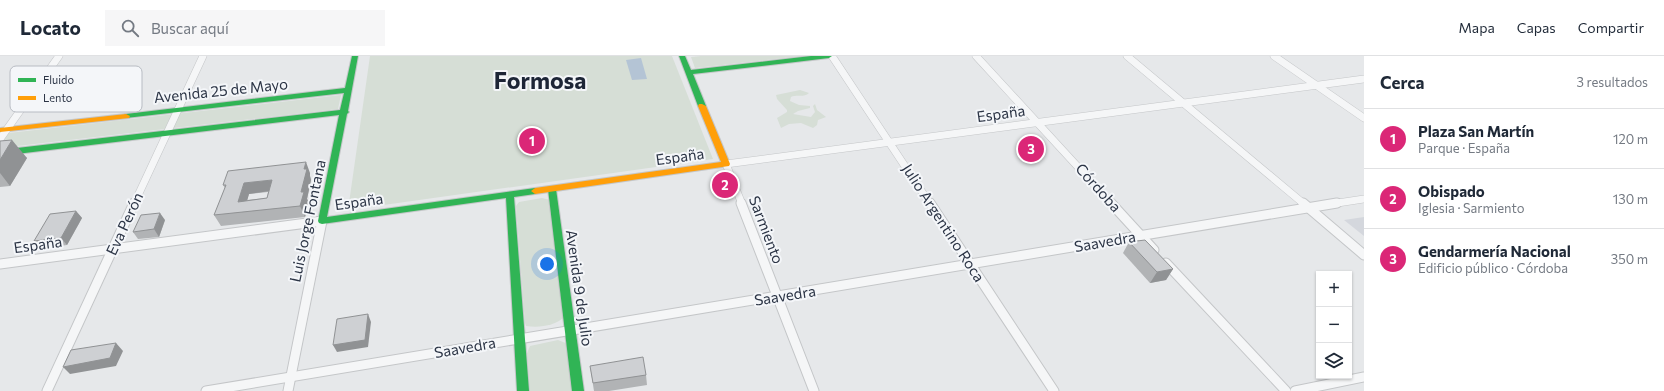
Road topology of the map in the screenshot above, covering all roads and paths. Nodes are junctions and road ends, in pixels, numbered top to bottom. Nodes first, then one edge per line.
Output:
1 (59, 56) edge
2 (203, 56) edge
3 (355, 56) edge
4 (682, 56) edge
5 (829, 56) edge
6 (832, 56) edge
7 (976, 56) edge
8 (1127, 56) edge
9 (1274, 56) edge
10 (51, 66) edge
11 (688, 72) junction
12 (1364, 79) edge
13 (1316, 85) junction
14 (349, 90) junction
15 (1183, 103) junction
16 (178, 110) junction
17 (17, 112) edge
18 (345, 112) junction
19 (1364, 118) edge
20 (1038, 123) junction
21 (4, 129) edge
22 (167, 133) junction
23 (0, 139) edge
24 (891, 143) junction
25 (0, 153) edge
26 (726, 164) junction
27 (552, 189) junction
28 (510, 195) junction
29 (1364, 200) edge
30 (1308, 208) junction
31 (322, 221) junction
32 (1142, 236) junction
33 (114, 248) junction
34 (1364, 255) edge
35 (0, 264) edge
36 (971, 265) junction
37 (777, 297) junction
38 (571, 330) junction
39 (519, 339) junction
40 (1364, 377) edge
41 (290, 378) junction
42 (47, 391) edge
43 (206, 391) edge
44 (288, 391) edge
45 (523, 391) edge
46 (578, 391) edge
47 (814, 391) edge
48 (1054, 391) edge
49 (1286, 391) edge
50 (1295, 391) edge

1 - 10 street
2 - 16 street, Eva Perón
3 - 14 main road, Luis Jorge Fontana
4 - 11 main road, Sarmiento
5 - 11 main road
6 - 24 street, Julio Argentino Roca
7 - 20 street, Córdoba
8 - 15 street
9 - 13 street
11 - 26 main road, Sarmiento
12 - 13 street, España
13 - 15 street, España
13 - 19 street
14 - 16 main road, Avenida 25 de Mayo
14 - 18 main road, Luis Jorge Fontana
15 - 20 street, España
15 - 30 street
16 - 21 main road, Avenida 25 de Mayo
16 - 22 street, Eva Perón
17 - 21 street
18 - 22 main road
18 - 31 main road, Luis Jorge Fontana
20 - 24 street, España
20 - 32 street, Córdoba
21 - 23 street
22 - 25 main road
22 - 33 street, Eva Perón
24 - 26 street, España
24 - 36 street, Julio Argentino Roca
26 - 27 main road, España
26 - 37 street, Sarmiento
27 - 28 main road, España
27 - 38 main road, Avenida 9 de Julio
28 - 31 main road, España
28 - 39 main road
29 - 30 street, Saavedra
30 - 32 street, Saavedra
30 - 34 street
31 - 33 street, España
31 - 41 street, Luis Jorge Fontana
32 - 36 street, Saavedra
32 - 49 street, Córdoba
33 - 35 street, España
33 - 42 street, Eva Perón
36 - 37 street, Saavedra
36 - 48 street, Julio Argentino Roca
37 - 38 street, Saavedra
37 - 47 street, Sarmiento
38 - 39 street, Saavedra
38 - 46 main road, Avenida 9 de Julio
39 - 41 street, Saavedra
39 - 45 main road
40 - 50 street
41 - 43 street, Saavedra
41 - 44 street, Luis Jorge Fontana

